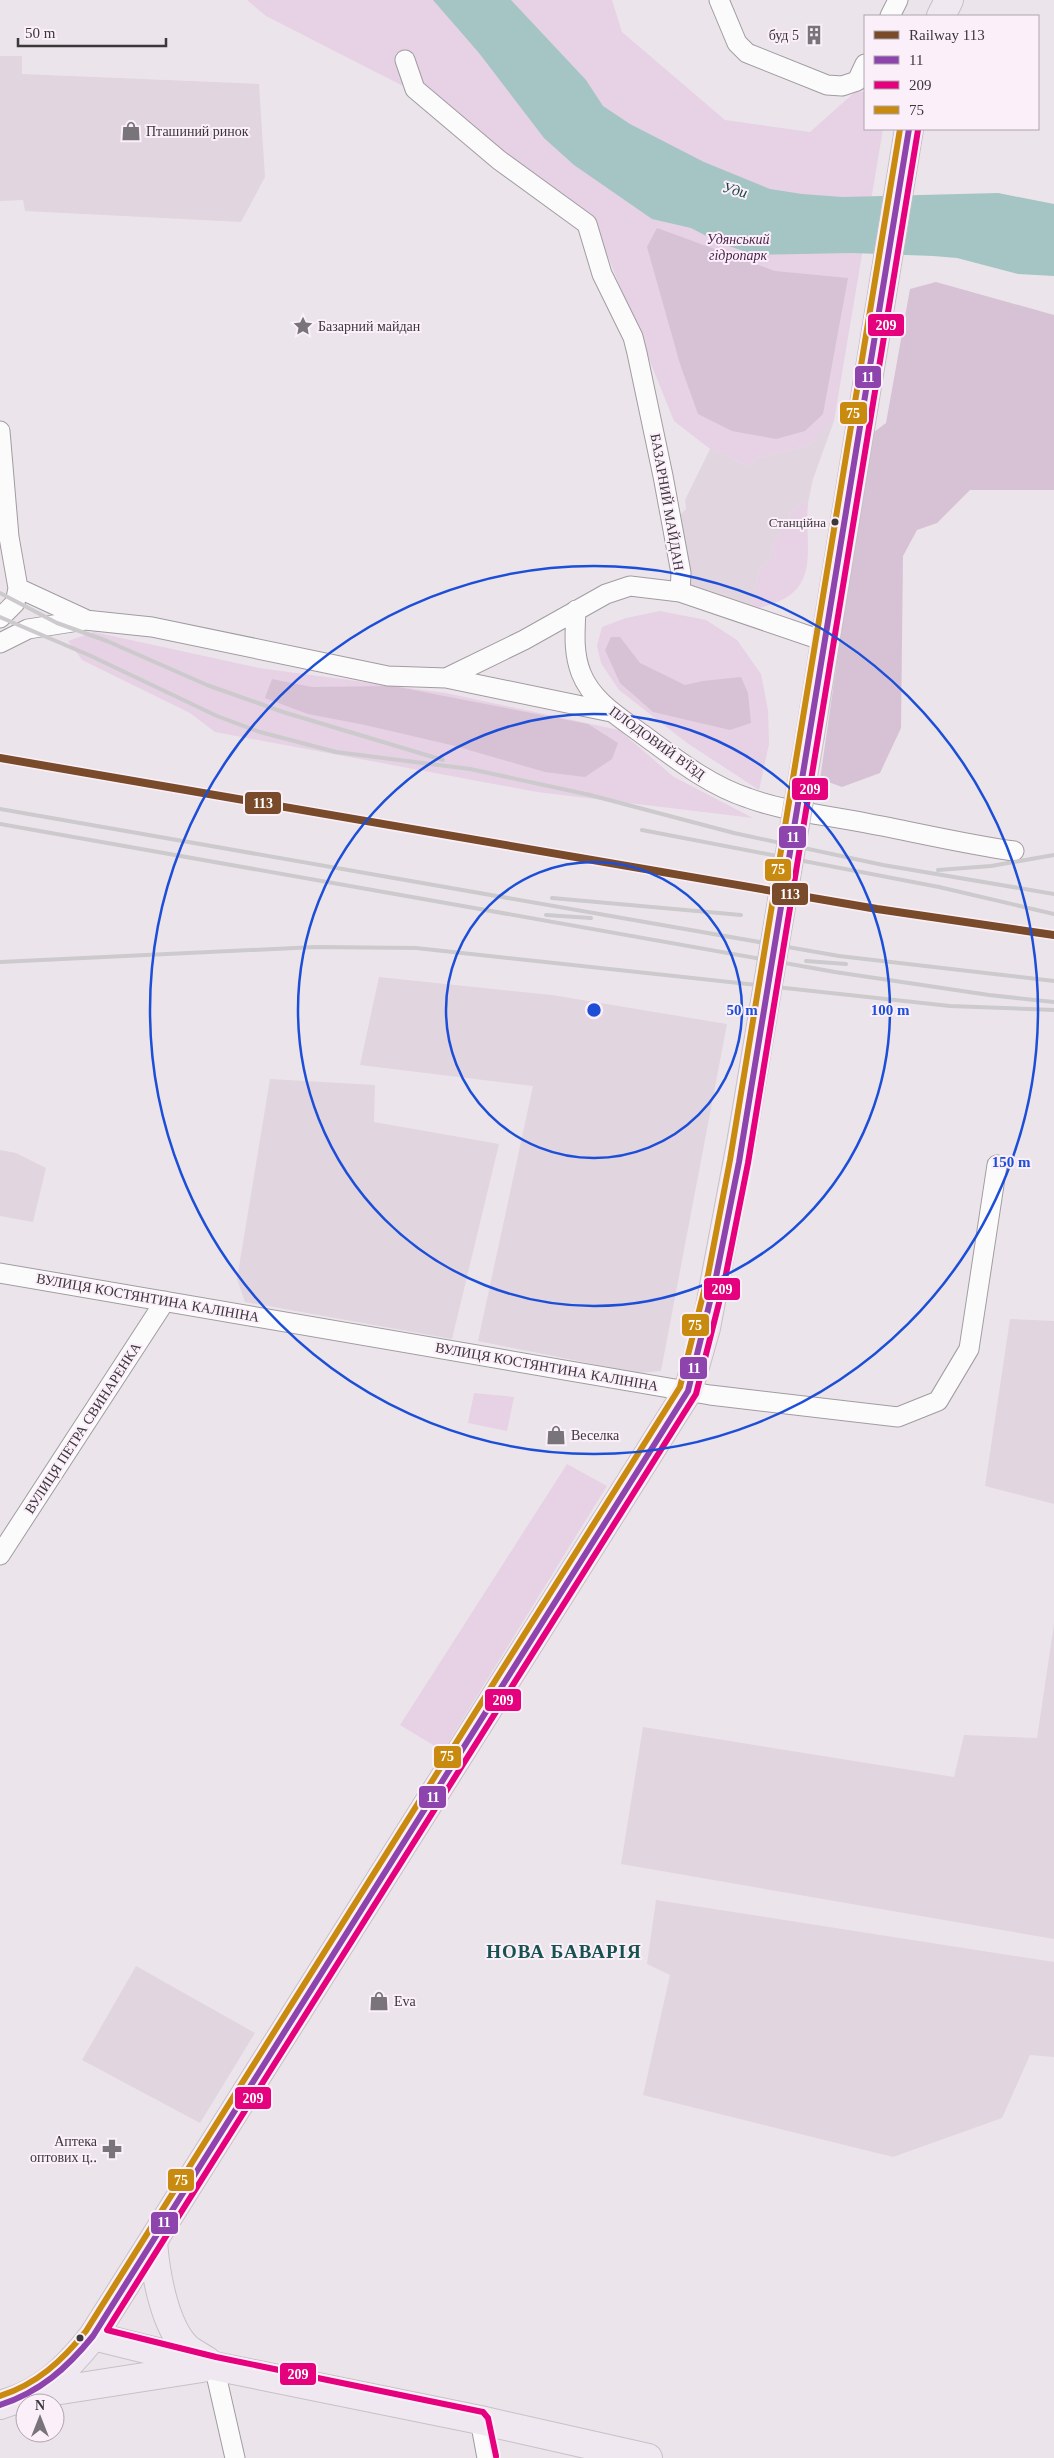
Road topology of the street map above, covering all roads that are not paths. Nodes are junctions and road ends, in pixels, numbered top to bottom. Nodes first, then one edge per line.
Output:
1 (719, 0) edge
2 (898, 0) edge
3 (949, 0) edge
4 (890, 15) edge
5 (942, 15) edge
6 (405, 60) dead end
7 (864, 66) edge
8 (909, 130) edge
9 (0, 431) edge
10 (18, 588) junction
11 (680, 592) junction
12 (576, 610) junction
13 (0, 618) edge
14 (85, 620) junction
15 (824, 641) junction
16 (0, 643) edge
17 (446, 678) junction
18 (611, 712) junction
19 (1014, 851) dead end
20 (997, 1165) dead end
21 (0, 1272) edge
22 (165, 1301) junction
23 (688, 1391) junction
24 (0, 1555) edge
25 (153, 2241) junction
26 (93, 2336) junction
27 (214, 2366) junction
28 (30, 2393) edge
29 (39, 2393) edge
30 (15, 2399) edge
31 (0, 2405) edge
32 (480, 2420) junction
33 (235, 2458) edge
34 (487, 2458) edge
35 (648, 2458) edge

1 - 7 street
2 - 4 street
3 - 5 main road
6 - 11 street, БАЗАРНИЙ МАЙДАН
8 - 15 main road
9 - 10 street
10 - 13 street
10 - 14 street
11 - 12 street
11 - 15 street
12 - 17 street
12 - 18 street, ПЛОДОВИЙ В'ЇЗД
14 - 16 street
14 - 17 street
15 - 23 main road, bridge
17 - 18 street
18 - 19 street, ПЛОДОВИЙ В'ЇЗД
20 - 23 street, ВУЛИЦЯ КОСТЯНТИНА КАЛІНІНА
21 - 22 street, ВУЛИЦЯ КОСТЯНТИНА КАЛІНІНА
22 - 23 street, ВУЛИЦЯ КОСТЯНТИНА КАЛІНІНА
22 - 24 street, ВУЛИЦЯ ПЕТРА СВИНАРЕНКА
23 - 25 main road
25 - 26 main road
25 - 27 main road
26 - 27 main road
26 - 28 main road
27 - 29 main road
27 - 32 main road
27 - 33 street
30 - 31 main road
32 - 34 street
32 - 35 main road

